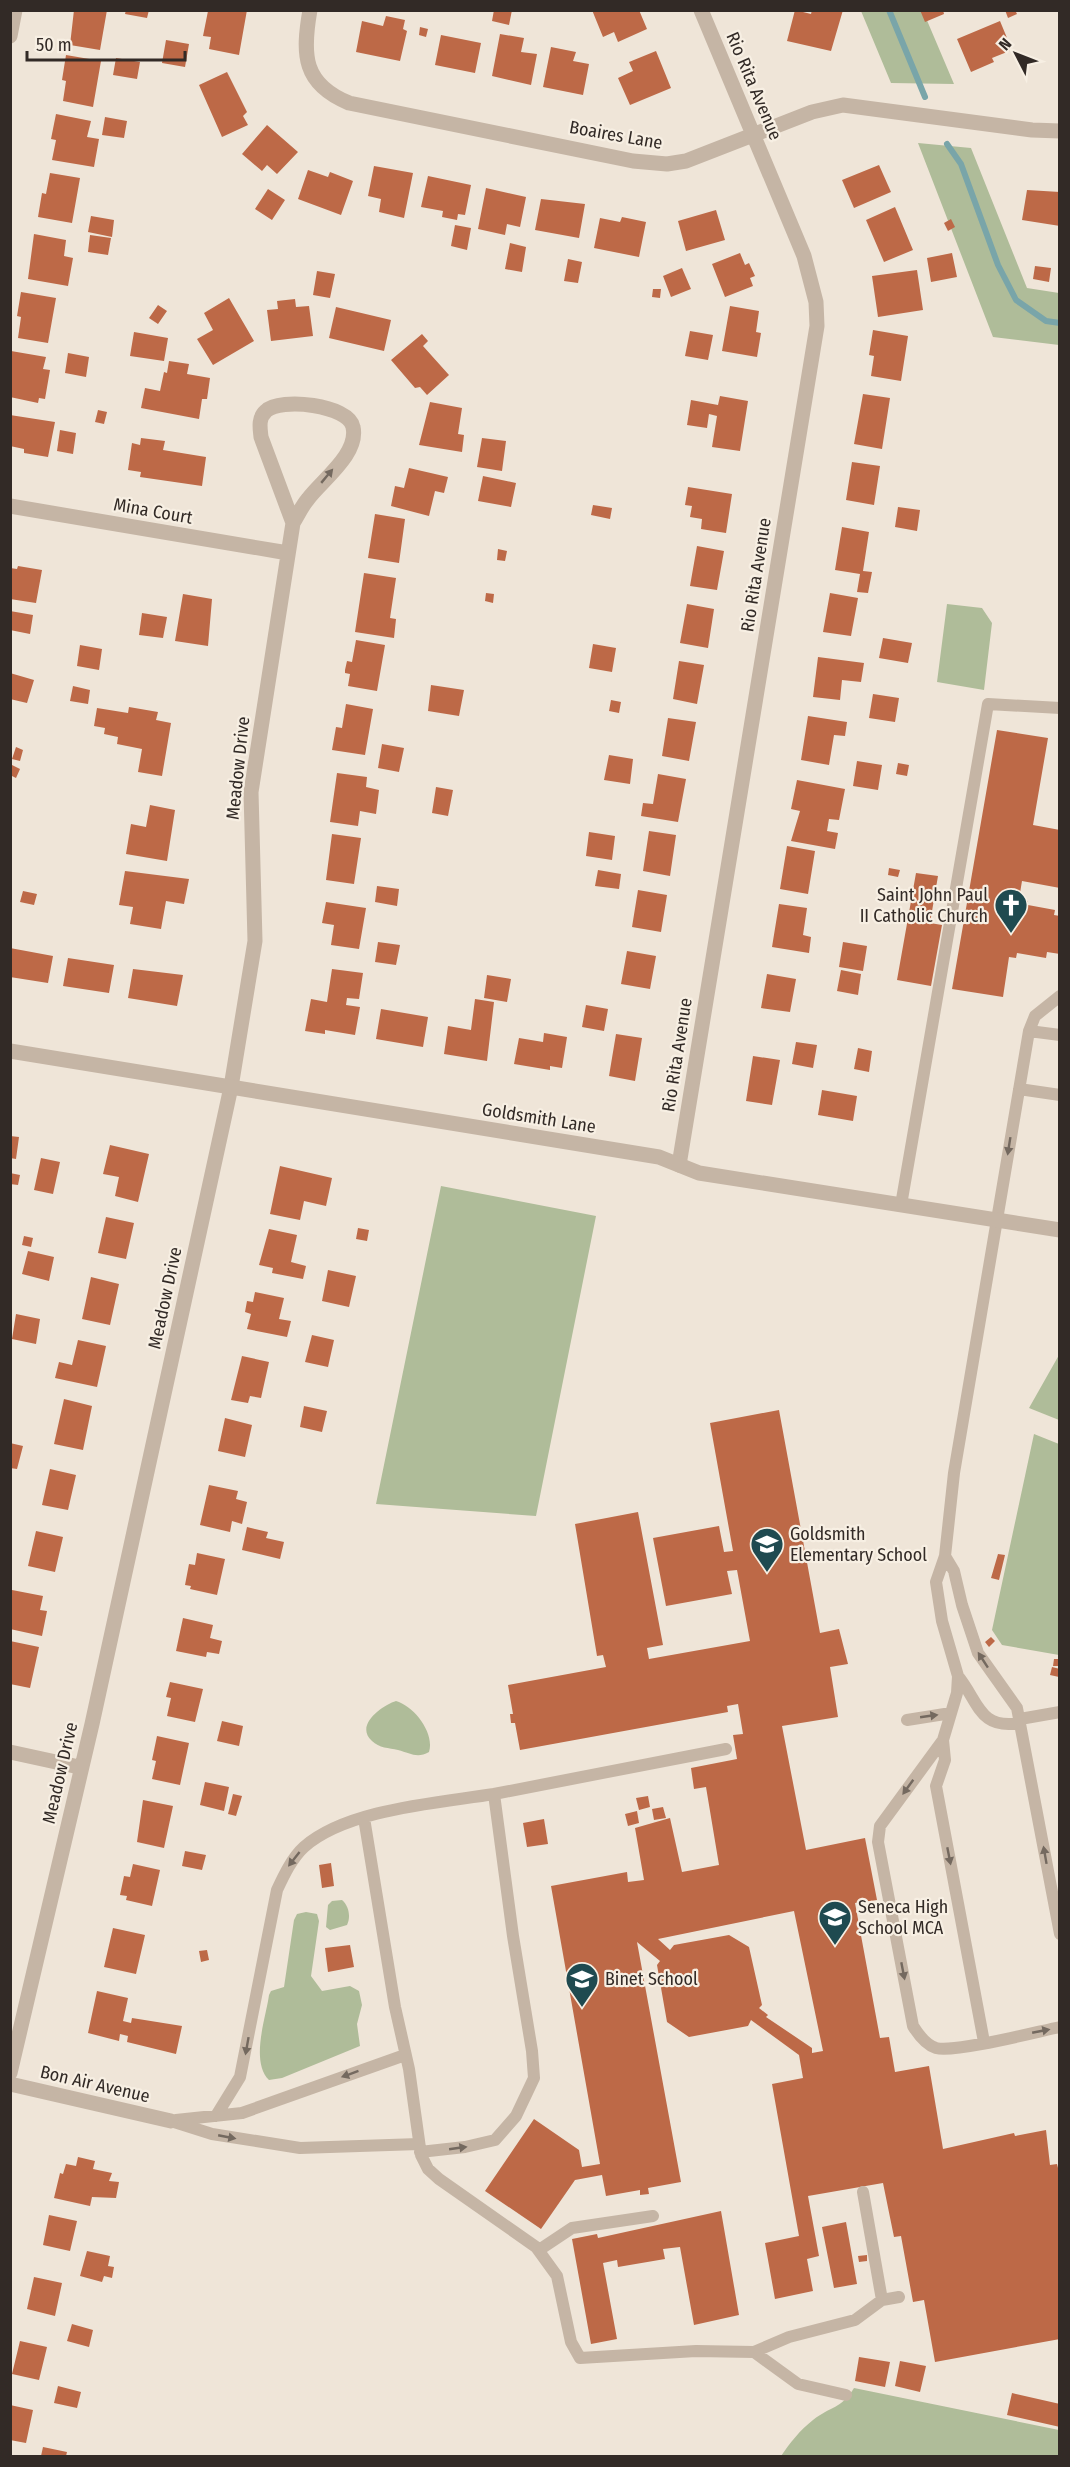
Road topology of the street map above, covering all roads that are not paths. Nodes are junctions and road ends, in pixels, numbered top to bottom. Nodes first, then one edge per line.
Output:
1 (15, 10) edge
2 (310, 10) edge
3 (701, 10) edge
4 (10, 36) edge
5 (1059, 130) edge
6 (753, 134) junction
7 (10, 506) edge
8 (293, 523) junction
9 (288, 553) junction
10 (1059, 708) edge
11 (1059, 996) edge
12 (1029, 1031) junction
13 (1059, 1035) edge
14 (10, 1051) edge
15 (231, 1087) junction
16 (1019, 1089) junction
17 (1059, 1095) edge
18 (679, 1165) junction
19 (901, 1205) junction
20 (997, 1220) junction
21 (1059, 1230) edge
22 (945, 1556) junction
23 (958, 1677) junction
24 (1059, 1712) edge
25 (951, 1713) junction
26 (1019, 1717) junction
27 (907, 1720) dead end
28 (943, 1740) junction
29 (726, 1749) dead end
30 (10, 1752) edge
31 (80, 1767) junction
32 (494, 1794) junction
33 (364, 1818) junction
34 (1059, 1934) edge
35 (1059, 2027) edge
36 (984, 2042) junction
37 (405, 2055) junction
38 (10, 2073) edge
39 (10, 2084) edge
40 (216, 2116) junction
41 (171, 2121) junction
42 (420, 2148) junction
43 (863, 2192) dead end
44 (653, 2216) dead end
45 (539, 2250) junction
46 (898, 2297) dead end
47 (882, 2300) junction
48 (754, 2352) junction
49 (846, 2395) dead end

1 - 4 street
2 - 6 street, Boaires Lane
3 - 6 street, Rio Rita Avenue
5 - 6 street, Boaires Lane
6 - 18 street, Rio Rita Avenue
7 - 9 street, Mina Court
8 -> 8 street, Meadow Drive
8 - 9 street, Meadow Drive
9 - 15 street, Meadow Drive
10 - 19 lane
11 - 12 lane
12 - 13 lane
12 - 16 lane
14 - 15 street, Goldsmith Lane
15 - 18 street, Goldsmith Lane
15 - 31 street, Meadow Drive
16 - 17 lane
16 -> 20 lane
18 - 19 street, Goldsmith Lane
19 - 20 street, Goldsmith Lane
20 - 21 street, Goldsmith Lane
20 - 22 lane
22 - 23 lane
26 -> 22 lane
23 - 25 lane
23 - 26 lane
24 - 26 lane
27 -> 25 lane
25 - 28 lane
34 -> 26 lane
28 -> 36 lane
28 -> 36 lane
29 - 32 lane
30 - 31 street
31 - 38 street, Meadow Drive
32 - 33 lane
42 -> 32 lane
33 - 37 lane
33 -> 40 lane
36 -> 35 lane
37 -> 40 lane
37 - 42 lane
39 - 41 street, Bon Air Avenue
40 - 41 lane
41 -> 42 lane
42 - 45 lane
43 - 47 lane
44 - 45 lane
45 - 48 lane
46 - 47 lane
47 - 48 lane
48 - 49 lane

